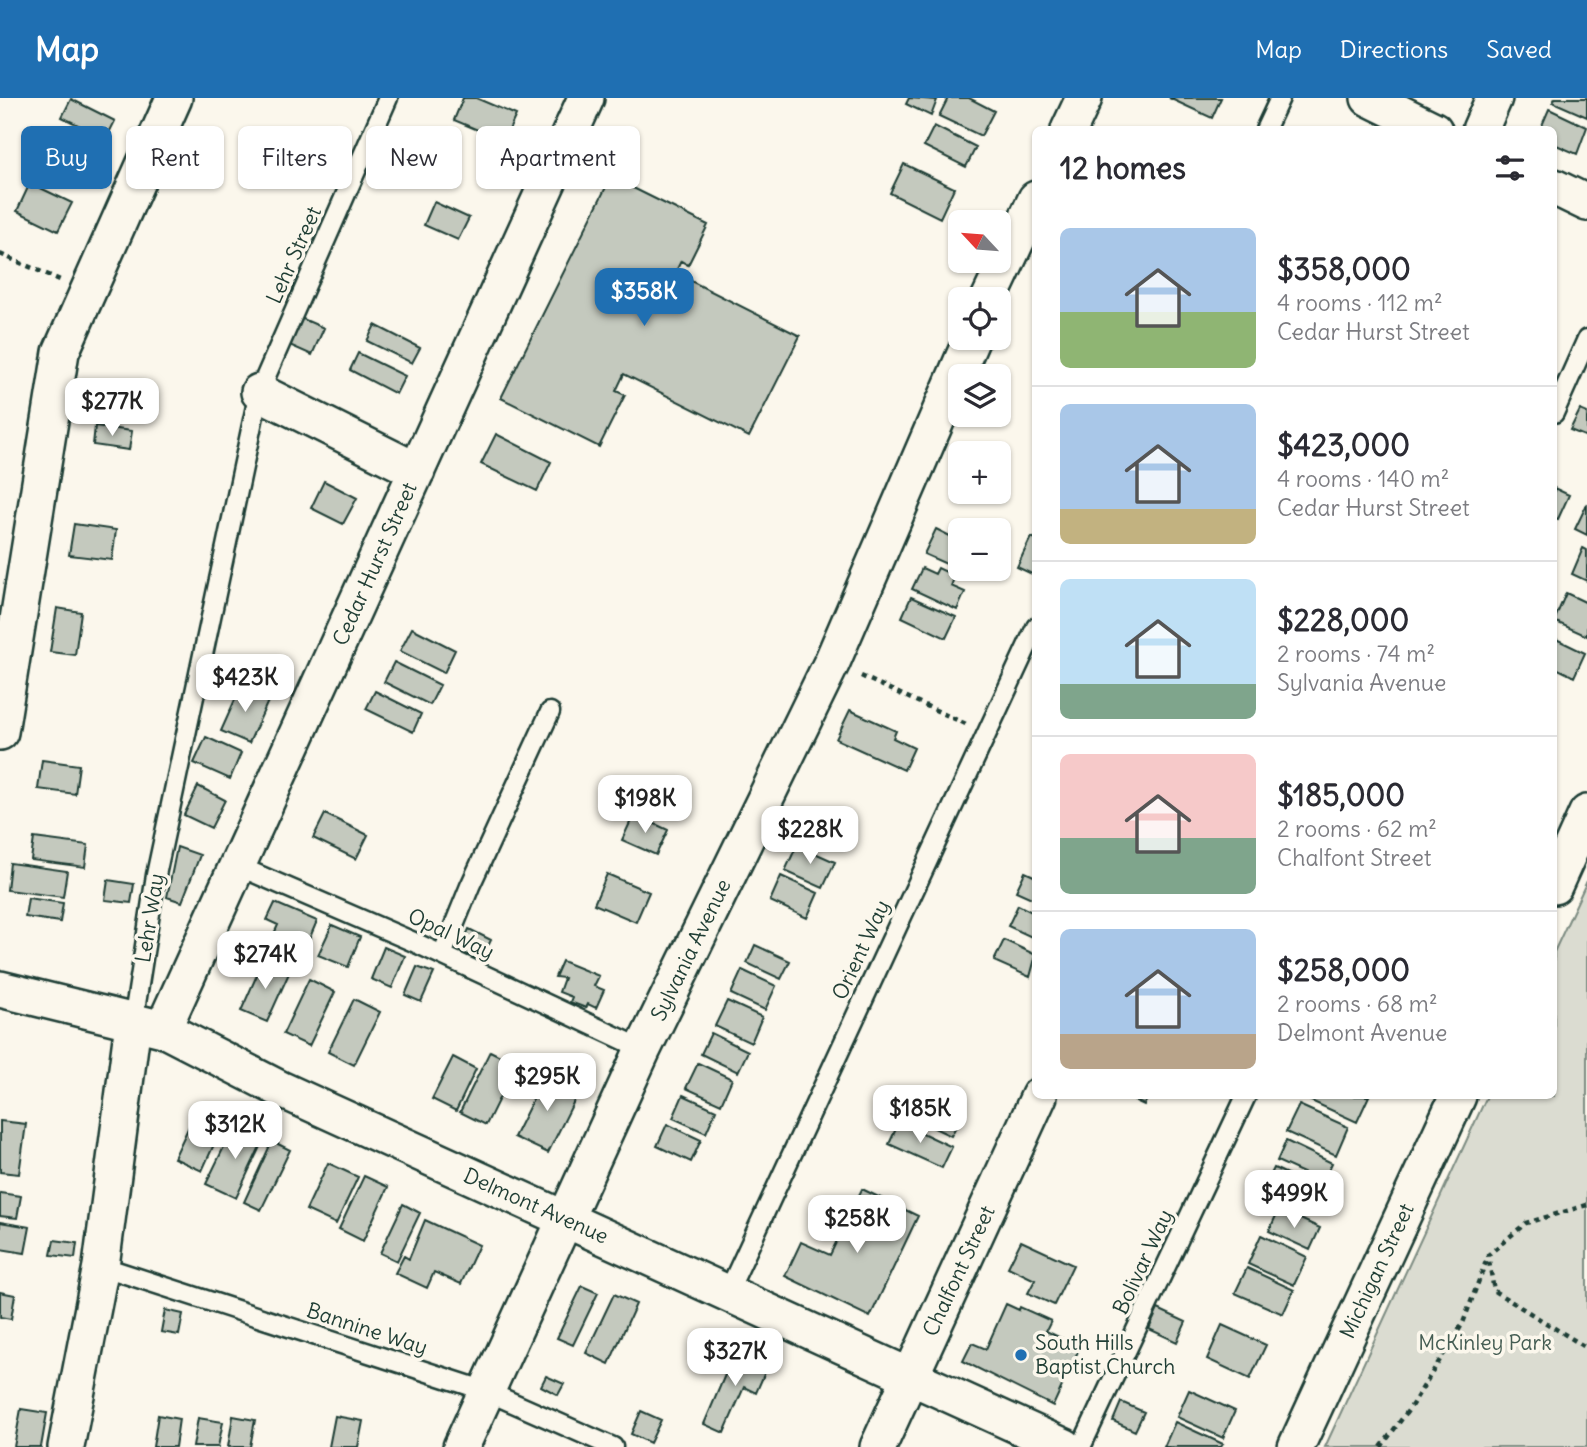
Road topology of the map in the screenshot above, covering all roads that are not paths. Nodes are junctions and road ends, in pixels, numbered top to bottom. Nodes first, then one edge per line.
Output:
1 (173, 98) edge
2 (388, 98) edge
3 (586, 98) edge
4 (1084, 98) edge
5 (1280, 98) edge
6 (1369, 98) edge
7 (1494, 98) edge
8 (1071, 126) edge
9 (1267, 126) edge
10 (1426, 126) edge
11 (1482, 126) edge
12 (1557, 188) edge
13 (1587, 203) edge
14 (1032, 208) edge
15 (995, 287) edge
16 (1587, 339) edge
17 (967, 350) edge
18 (259, 393) junction
19 (1557, 406) edge
20 (417, 471) junction
21 (1032, 636) edge
22 (550, 712) dead end
23 (0, 732) edge
24 (1587, 813) edge
25 (238, 866) junction
26 (1557, 879) edge
27 (442, 955) junction
28 (0, 989) edge
29 (148, 1026) junction
30 (643, 1049) junction
31 (1038, 1099) edge
32 (1245, 1099) edge
33 (1457, 1099) edge
34 (564, 1220) junction
35 (101, 1266) junction
36 (728, 1292) junction
37 (911, 1377) junction
38 (486, 1391) junction
39 (66, 1447) edge
40 (461, 1447) edge
41 (613, 1447) edge
42 (878, 1447) edge
43 (1065, 1447) edge
44 (1081, 1447) edge
45 (1296, 1447) edge

1 - 23 street
2 - 18 lane, Lehr Street
3 - 20 street, Cedar Hurst Street
4 - 8 street
5 - 9 lane
6 - 10 street
7 - 11 street
12 - 13 street
14 - 15 street
16 - 19 lane
17 - 30 street, Sylvania Avenue
18 - 20 street
18 - 29 lane, Lehr Way
20 - 25 street, Cedar Hurst Street
21 - 36 lane, Orient Way
22 - 27 lane
24 - 26 street
25 - 27 lane, Opal Way
25 - 29 street, Cedar Hurst Street
27 - 30 lane, Opal Way
28 - 29 street, Delmont Avenue
29 - 34 street, Delmont Avenue
29 - 35 street, Lehr Way
30 - 34 street, Sylvania Avenue
31 - 37 street, Chalfont Street
32 - 44 lane, Bolivar Way
33 - 45 street, Michigan Street
34 - 36 street, Delmont Avenue
34 - 38 street, Sylvania Avenue
35 - 38 lane, Bannine Way
35 - 39 street, Lehr Way
36 - 37 street, Delmont Avenue
37 - 42 street, Chalfont Street
37 - 43 street, Delmont Avenue
38 - 40 street, Sylvania Avenue
38 - 41 lane, Bannine Way

